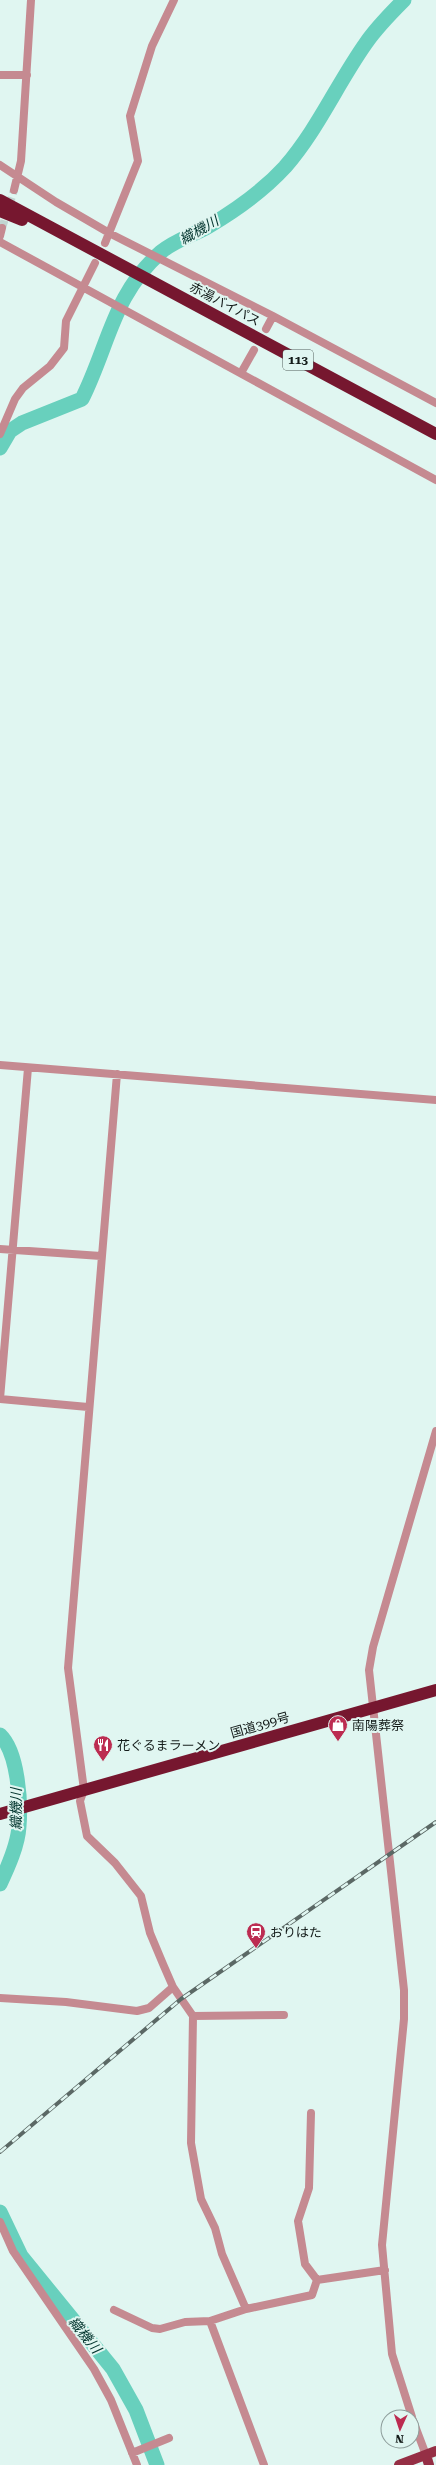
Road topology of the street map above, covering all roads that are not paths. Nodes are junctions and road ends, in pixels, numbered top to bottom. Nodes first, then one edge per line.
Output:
1 (30, 0) edge
2 (174, 0) edge
3 (0, 75) edge
4 (27, 75) junction
5 (0, 165) edge
6 (18, 176) junction
7 (14, 190) tunnel mouth
8 (0, 200) edge
9 (0, 211) edge
10 (110, 234) junction
11 (0, 242) edge
12 (105, 243) dead end
13 (86, 246) junction
14 (95, 263) dead end
15 (83, 286) junction
16 (273, 316) junction
17 (266, 329) dead end
18 (254, 350) dead end
19 (241, 373) junction
20 (436, 403) edge
21 (0, 434) edge
22 (436, 434) edge
23 (436, 480) edge
24 (0, 1065) edge
25 (28, 1068) junction
26 (117, 1074) junction
27 (436, 1100) edge
28 (0, 1249) edge
29 (14, 1250) junction
30 (101, 1256) junction
31 (0, 1399) edge
32 (88, 1408) junction
33 (436, 1431) edge
34 (436, 1690) edge
35 (374, 1707) junction
36 (84, 1790) junction
37 (5, 1813) edge
38 (173, 1987) junction
39 (0, 1998) edge
40 (284, 2015) dead end
41 (193, 2016) junction
42 (311, 2113) dead end
43 (0, 2222) edge
44 (385, 2270) junction
45 (317, 2280) junction
46 (246, 2309) junction
47 (114, 2310) dead end
48 (210, 2321) junction
49 (409, 2409) edge
50 (169, 2438) dead end
51 (420, 2440) edge
52 (436, 2451) edge
53 (132, 2453) junction
54 (427, 2460) edge
55 (137, 2465) edge
56 (264, 2465) edge
57 (399, 2465) edge

1 - 4 street
2 - 10 street
3 - 4 street
4 - 6 street
5 - 6 street
6 - 7 street
6 - 10 street
8 - 13 highway, 赤湯バイパス / 113
9 - 13 highway
10 - 12 street
10 - 16 street
11 - 15 street
13 - 22 highway, 赤湯バイパス / 113
14 - 15 street
15 - 19 street
15 - 21 street
16 - 17 street
16 - 20 street
18 - 19 street
19 - 23 street
24 - 25 street
25 - 26 street
25 - 29 street
26 - 27 street
26 - 30 street
28 - 29 street
29 - 30 street
29 - 31 street
30 - 32 street
31 - 32 street
32 - 36 street
33 - 35 street
34 - 35 highway, 国道399号
35 - 36 highway, 国道399号
35 - 44 street
36 - 37 highway, 国道399号
36 - 38 street
38 - 39 street
38 - 41 street
40 - 41 street
41 - 46 street
42 - 45 street
43 - 53 street
44 - 45 street
44 - 49 street
45 - 46 street
46 - 48 street
47 - 48 street
48 - 56 street
50 - 53 street
51 - 54 street
52 - 54 main road
53 - 55 street
54 - 57 main road

